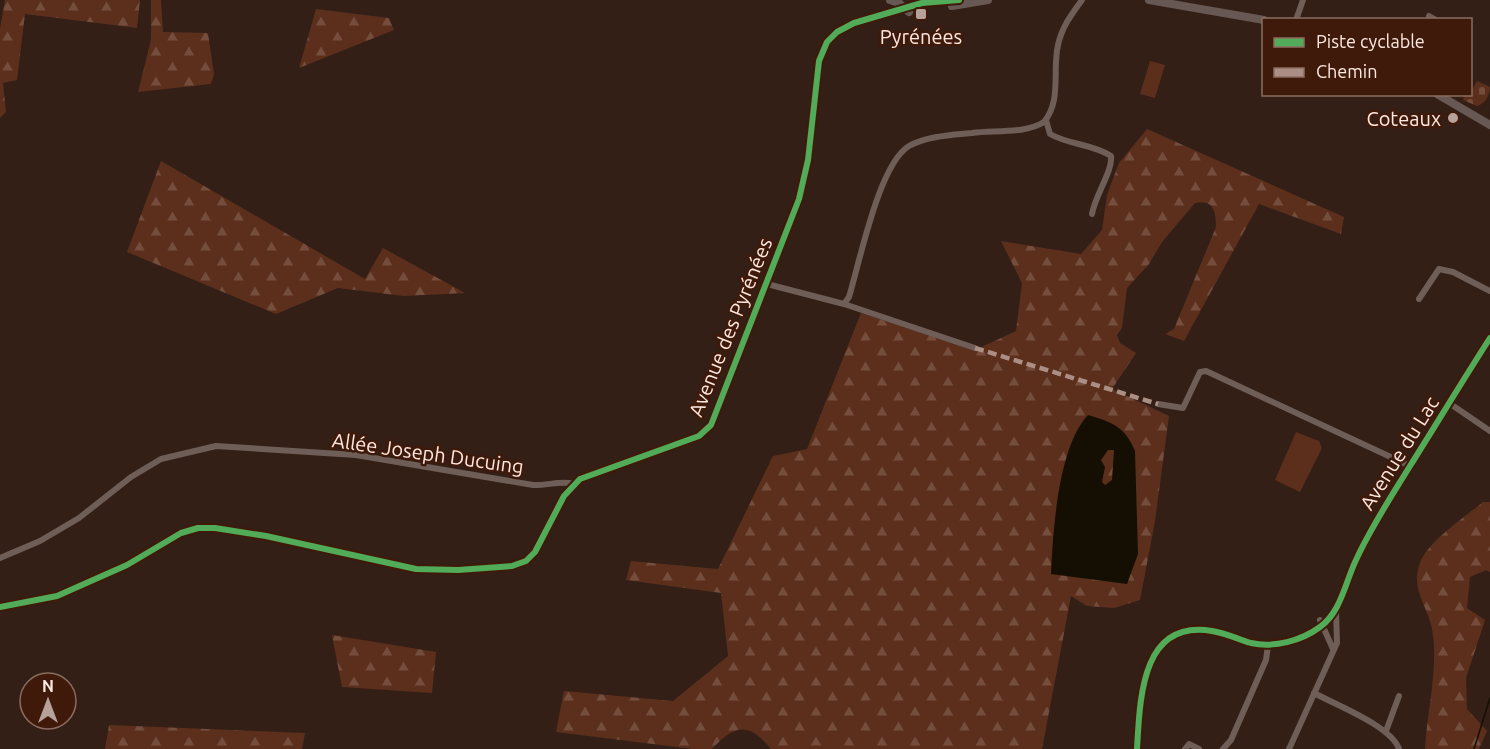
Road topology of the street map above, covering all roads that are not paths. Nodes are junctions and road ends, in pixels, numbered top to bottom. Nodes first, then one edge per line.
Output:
1 (890, 0) edge
2 (959, 0) edge
3 (987, 0) edge
4 (1082, 0) edge
5 (1149, 0) edge
6 (1303, 0) edge
7 (912, 5) edge
8 (892, 14) junction
9 (1429, 16) dead end
10 (1297, 18) edge
11 (1432, 18) edge
12 (864, 20) junction
13 (1262, 20) edge
14 (1440, 96) edge
15 (1046, 120) junction
16 (1490, 125) edge
17 (1092, 214) dead end
18 (767, 284) junction
19 (1490, 291) edge
20 (1419, 299) dead end
21 (844, 304) junction
22 (1490, 338) edge
23 (975, 348) dead end
24 (1449, 403) junction
25 (1158, 404) dead end
26 (1490, 431) edge
27 (1410, 466) junction
28 (573, 484) junction
29 (0, 558) edge
30 (1343, 590) junction
31 (0, 607) edge
32 (1336, 611) junction
33 (1323, 623) junction
34 (1337, 638) junction
35 (1268, 645) junction
36 (1333, 652) junction
37 (1314, 693) junction
38 (1399, 696) dead end
39 (1386, 731) junction
40 (1137, 749) edge
41 (1185, 749) edge
42 (1200, 749) edge
43 (1223, 749) edge
44 (1289, 749) edge
45 (1399, 749) edge

1 - 7 street
1 - 8 street
2 - 7 street, Avenue des Pyrénées
3 - 7 street, Avenue des Pyrénées
4 - 15 street
5 - 13 street
6 - 10 street
7 - 8 street, Avenue des Pyrénées
7 - 12 street, Avenue des Pyrénées
8 - 12 street, Avenue des Pyrénées
9 - 11 street
12 - 18 street, Avenue des Pyrénées
14 - 16 street
15 - 17 street
15 - 21 street
18 - 21 street
18 - 28 street, Avenue des Pyrénées
19 - 20 street
21 - 23 street
22 - 24 street, Avenue du Lac
24 - 26 street
24 - 27 street, Avenue du Lac
25 - 27 street
27 - 30 street, Avenue du Lac
28 - 29 street, Allée Joseph Ducuing
28 - 31 street, Avenue des Pyrénées
30 - 32 street, Avenue du Lac
30 - 33 street, Avenue du Lac
32 - 33 street, Avenue du Lac
32 - 34 street
33 - 34 street
33 - 35 street, Avenue du Lac
33 - 36 street
34 - 36 street
35 - 40 street, Avenue du Lac
35 - 43 street
36 - 37 street
37 - 39 street
37 - 44 street
38 - 39 street
39 - 45 street
41 - 42 street

